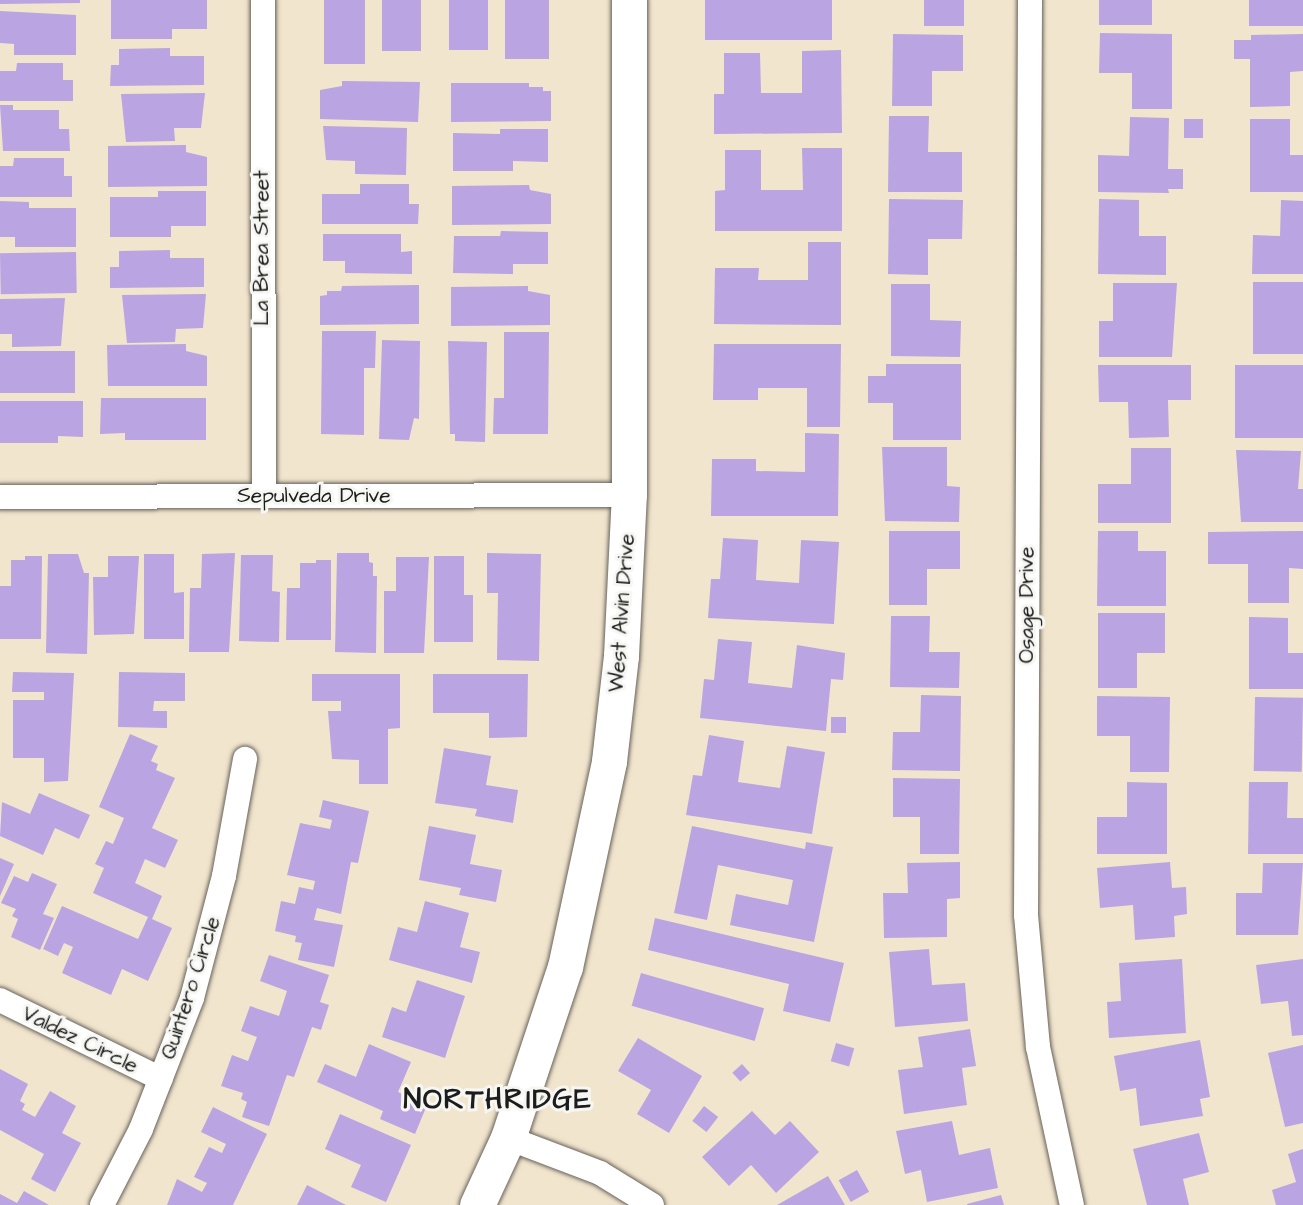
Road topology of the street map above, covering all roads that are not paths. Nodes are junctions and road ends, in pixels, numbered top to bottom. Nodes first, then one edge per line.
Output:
1 (263, 0) edge
2 (629, 0) edge
3 (1030, 0) edge
4 (629, 495) junction
5 (0, 496) edge
6 (264, 496) junction
7 (246, 759) dead end
8 (0, 1000) edge
9 (161, 1079) junction
10 (508, 1138) junction
11 (102, 1205) edge
12 (477, 1205) edge
13 (652, 1205) edge
14 (1072, 1205) edge

1 - 6 street, La Brea Street
2 - 4 street, West Alvin Drive
3 - 14 street, Osage Drive
4 - 6 street, Sepulveda Drive
4 - 10 street, West Alvin Drive
5 - 6 street, Sepulveda Drive
7 - 9 street, Quintero Circle
8 - 9 street, Valdez Circle
9 - 11 street, Quintero Circle
10 - 12 street, West Alvin Drive
10 - 13 street

